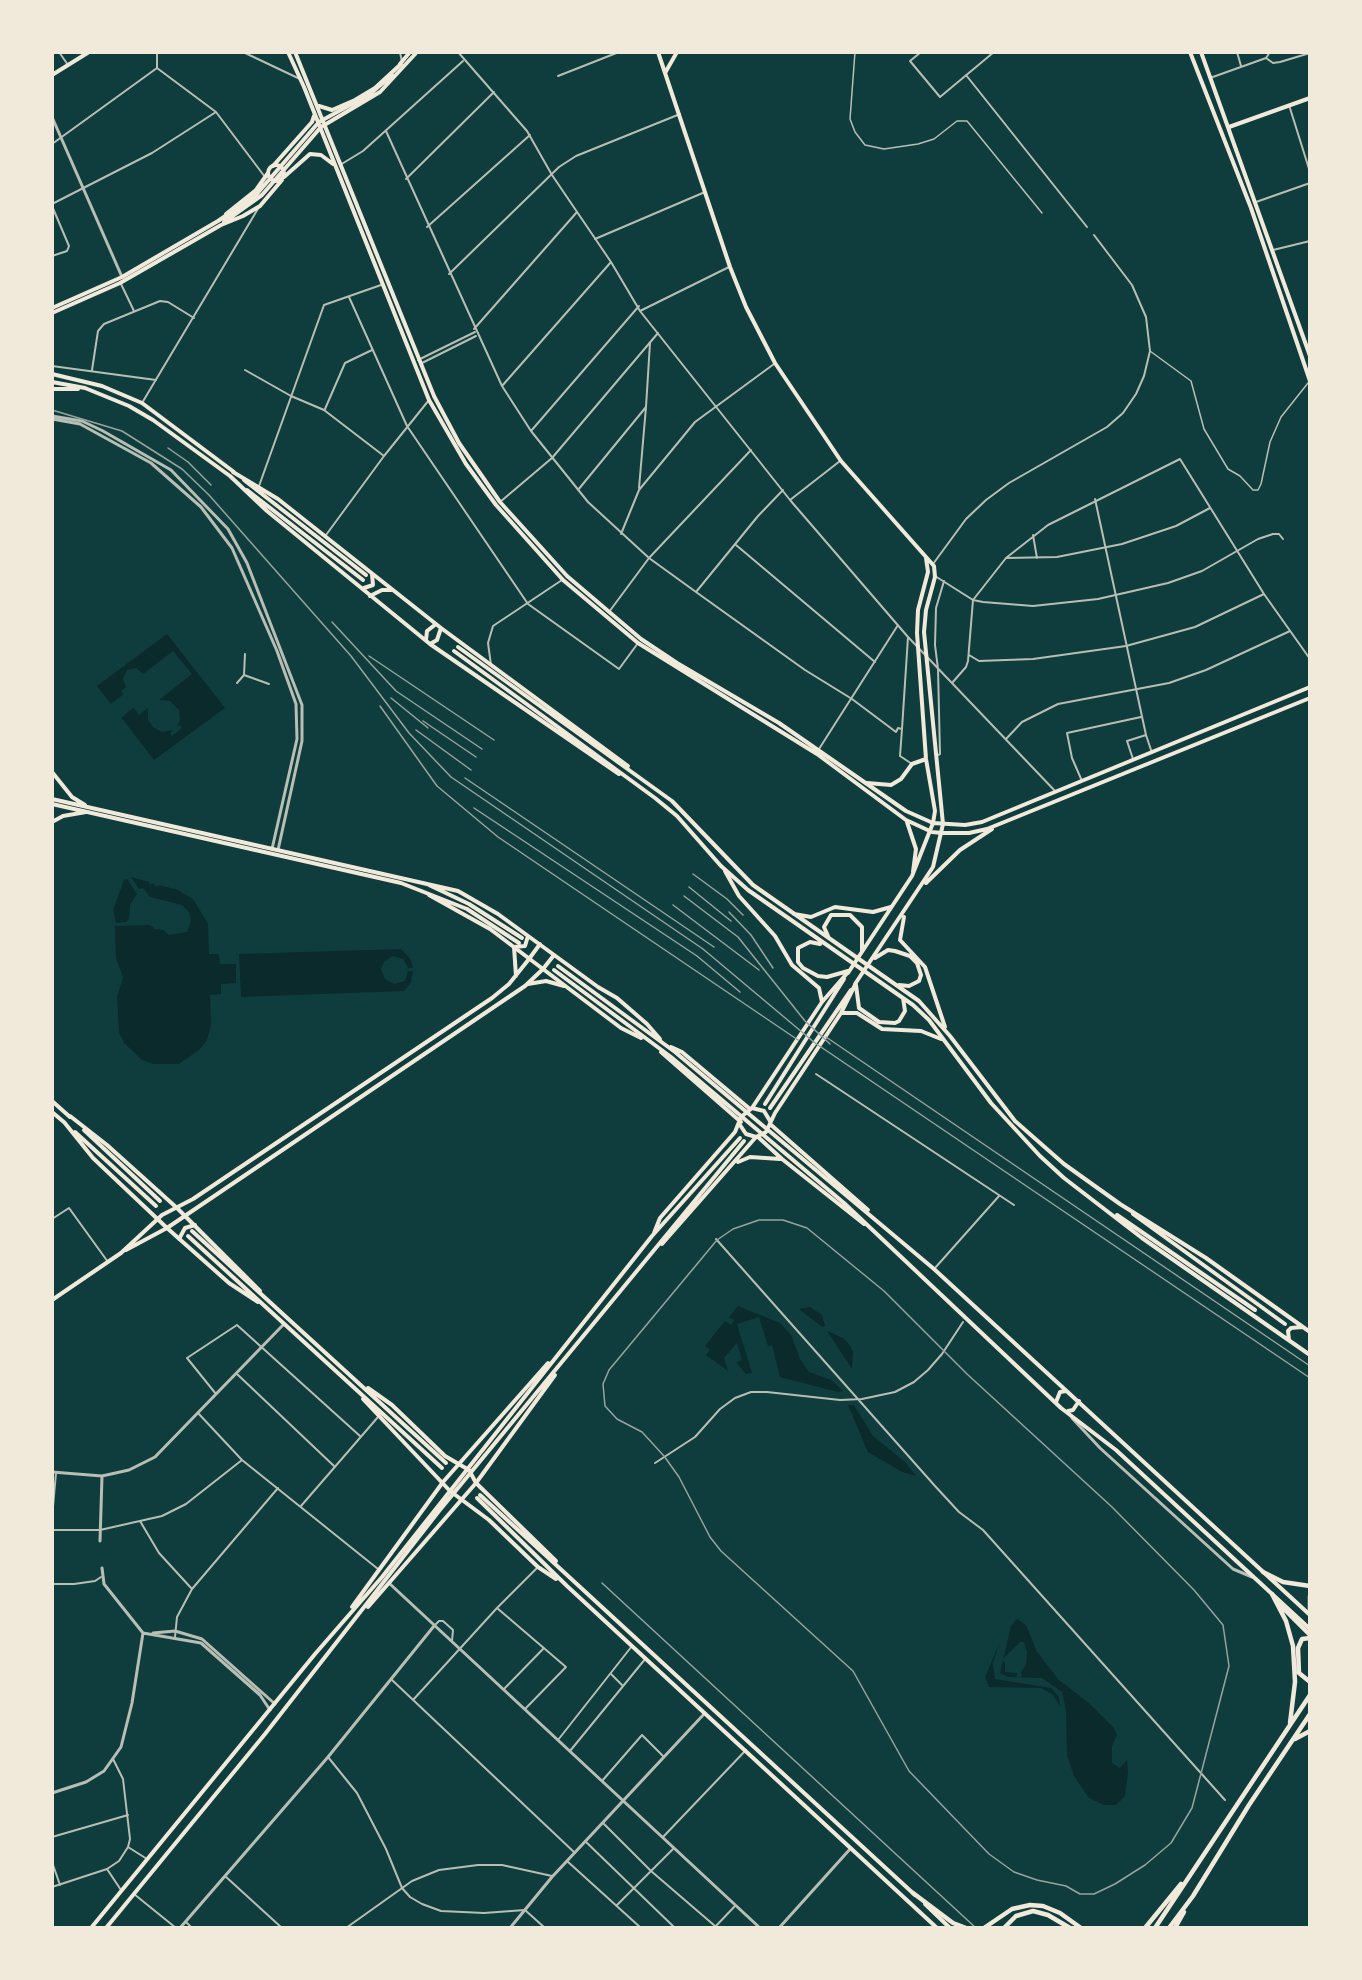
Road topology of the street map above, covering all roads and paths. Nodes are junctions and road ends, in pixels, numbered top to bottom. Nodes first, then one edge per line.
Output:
1 (59, 52) edge
2 (89, 52) edge
3 (157, 52) edge
4 (243, 52) edge
5 (288, 52) edge
6 (295, 52) edge
7 (400, 52) edge
8 (410, 52) edge
9 (417, 52) edge
10 (458, 52) edge
11 (619, 52) edge
12 (657, 52) edge
13 (677, 52) edge
14 (855, 52) edge
15 (921, 52) edge
16 (994, 52) edge
17 (1190, 52) edge
18 (1201, 52) edge
19 (1237, 52) edge
20 (1269, 53) edge
21 (1310, 54) edge
22 (1266, 58) junction
23 (464, 60) junction
24 (402, 63) junction
25 (68, 65) junction
26 (1241, 66) junction
27 (157, 68) junction
28 (665, 73) junction
29 (52, 75) edge
30 (966, 75) junction
31 (558, 76) dead end
32 (1210, 78) junction
33 (300, 79) junction
34 (925, 79) junction
35 (388, 82) junction
36 (921, 82) dead end
37 (494, 92) junction
38 (1310, 98) edge
39 (318, 105) junction
40 (1289, 105) junction
41 (216, 112) junction
42 (680, 114) junction
43 (315, 116) junction
44 (52, 117) edge
45 (1229, 127) junction
46 (386, 131) junction
47 (530, 135) junction
48 (61, 138) junction
49 (52, 144) edge
50 (273, 166) junction
51 (337, 166) junction
52 (1310, 172) edge
53 (267, 175) junction
54 (552, 176) junction
55 (283, 178) junction
56 (406, 179) junction
57 (1310, 183) edge
58 (83, 187) junction
59 (705, 192) junction
60 (1257, 202) junction
61 (52, 205) edge
62 (260, 206) junction
63 (577, 212) junction
64 (1042, 213) dead end
65 (219, 223) junction
66 (1087, 226) dead end
67 (427, 227) junction
68 (1094, 235) dead end
69 (595, 240) junction
70 (1310, 241) edge
71 (1273, 250) junction
72 (52, 256) edge
73 (611, 262) junction
74 (730, 267) junction
75 (449, 274) junction
76 (122, 276) junction
77 (120, 283) junction
78 (381, 285) junction
79 (349, 297) junction
80 (639, 306) junction
81 (52, 308) edge
82 (134, 311) junction
83 (640, 311) junction
84 (52, 313) edge
85 (194, 318) junction
86 (475, 332) junction
87 (658, 333) junction
88 (650, 344) junction
89 (372, 350) junction
90 (1150, 351) junction
91 (1310, 356) edge
92 (418, 362) junction
93 (775, 363) junction
94 (52, 366) edge
95 (92, 370) junction
96 (245, 370) dead end
97 (52, 374) edge
98 (156, 381) junction
99 (1310, 381) edge
100 (52, 382) edge
101 (502, 386) junction
102 (85, 388) junction
103 (52, 389) edge
104 (291, 396) junction
105 (429, 400) junction
106 (142, 403) junction
107 (717, 405) junction
108 (646, 407) junction
109 (324, 410) junction
110 (52, 417) edge
111 (407, 426) junction
112 (531, 431) junction
113 (752, 450) junction
114 (384, 456) junction
115 (552, 458) junction
116 (841, 461) junction
117 (164, 466) junction
118 (160, 470) junction
119 (232, 474) junction
120 (259, 486) junction
121 (578, 490) junction
122 (639, 490) junction
123 (783, 490) junction
124 (1095, 499) junction
125 (790, 500) junction
126 (500, 502) junction
127 (1210, 508) junction
128 (621, 534) junction
129 (326, 536) junction
130 (1033, 536) junction
131 (1283, 539) dead end
132 (736, 545) junction
133 (1105, 548) junction
134 (1238, 552) junction
135 (924, 555) junction
136 (649, 558) junction
137 (1006, 558) junction
138 (1037, 558) junction
139 (933, 564) junction
140 (928, 572) junction
141 (372, 574) junction
142 (935, 576) junction
143 (365, 578) dead end
144 (563, 580) junction
145 (944, 581) junction
146 (363, 588) junction
147 (393, 590) junction
148 (696, 592) junction
149 (1264, 594) junction
150 (370, 596) junction
151 (1115, 596) junction
152 (973, 600) junction
153 (528, 604) junction
154 (609, 612) junction
155 (436, 624) junction
156 (898, 625) junction
157 (441, 628) junction
158 (1290, 632) junction
159 (908, 637) junction
160 (428, 642) junction
161 (638, 643) junction
162 (918, 646) junction
163 (1126, 646) junction
164 (458, 647) dead end
165 (282, 650) junction
166 (277, 651) junction
167 (454, 651) dead end
168 (245, 654) dead end
169 (925, 654) junction
170 (969, 655) junction
171 (1310, 659) edge
172 (875, 662) junction
173 (491, 665) junction
174 (938, 669) junction
175 (244, 675) junction
176 (237, 683) dead end
177 (269, 684) dead end
178 (952, 684) junction
179 (1310, 687) edge
180 (1136, 690) junction
181 (1310, 698) edge
182 (852, 699) junction
183 (1142, 717) junction
184 (902, 729) junction
185 (1146, 735) junction
186 (1006, 739) junction
187 (819, 749) junction
188 (1153, 753) junction
189 (935, 756) junction
190 (926, 759) junction
191 (1134, 761) junction
192 (912, 764) junction
193 (52, 772) edge
194 (1082, 782) junction
195 (867, 783) junction
196 (659, 791) junction
197 (1056, 793) junction
198 (655, 798) junction
199 (52, 799) edge
200 (61, 803) junction
201 (52, 804) edge
202 (88, 809) junction
203 (906, 820) junction
204 (52, 822) edge
205 (933, 824) junction
206 (943, 824) junction
207 (997, 825) junction
208 (932, 832) junction
209 (942, 833) junction
210 (272, 850) junction
211 (278, 851) junction
212 (721, 866) junction
213 (912, 876) junction
214 (426, 884) junction
215 (424, 891) junction
216 (918, 891) junction
217 (892, 907) junction
218 (791, 912) junction
219 (904, 912) junction
220 (527, 934) junction
221 (522, 938) dead end
222 (830, 939) junction
223 (519, 943) dead end
224 (540, 944) junction
225 (823, 944) junction
226 (514, 947) junction
227 (862, 954) junction
228 (554, 956) junction
229 (529, 959) junction
230 (869, 963) junction
231 (558, 966) dead end
232 (543, 969) junction
233 (554, 970) dead end
234 (849, 971) junction
235 (516, 977) junction
236 (856, 983) junction
237 (898, 985) junction
238 (525, 986) junction
239 (565, 986) junction
240 (902, 997) junction
241 (822, 1002) junction
242 (842, 1013) junction
243 (950, 1036) junction
244 (649, 1041) junction
245 (944, 1041) junction
246 (664, 1044) junction
247 (658, 1049) junction
248 (416, 1051) junction
249 (409, 1056) junction
250 (419, 1057) junction
251 (413, 1061) junction
252 (816, 1074) dead end
253 (52, 1101) edge
254 (765, 1104) dead end
255 (770, 1108) dead end
256 (751, 1109) junction
257 (52, 1112) edge
258 (70, 1116) junction
259 (64, 1122) junction
260 (740, 1123) junction
261 (770, 1123) junction
262 (781, 1133) junction
263 (757, 1137) junction
264 (740, 1138) dead end
265 (744, 1141) dead end
266 (770, 1149) junction
267 (782, 1159) junction
268 (732, 1165) junction
269 (999, 1196) junction
270 (160, 1201) dead end
271 (1120, 1204) junction
272 (1014, 1205) dead end
273 (156, 1206) dead end
274 (1103, 1206) junction
275 (177, 1208) junction
276 (183, 1215) junction
277 (52, 1219) edge
278 (158, 1219) junction
279 (196, 1225) junction
280 (883, 1226) junction
281 (167, 1228) junction
282 (192, 1231) dead end
283 (875, 1232) junction
284 (188, 1236) dead end
285 (652, 1236) junction
286 (179, 1239) junction
287 (716, 1239) dead end
288 (121, 1253) junction
289 (108, 1263) junction
290 (644, 1264) junction
291 (934, 1269) junction
292 (52, 1300) edge
293 (273, 1305) junction
294 (269, 1309) junction
295 (1255, 1310) dead end
296 (963, 1322) dead end
297 (1285, 1324) dead end
298 (283, 1325) junction
299 (1303, 1327) junction
300 (1310, 1332) edge
301 (1290, 1341) junction
302 (263, 1346) junction
303 (561, 1350) junction
304 (1310, 1354) edge
305 (567, 1357) junction
306 (237, 1374) junction
307 (356, 1380) junction
308 (351, 1385) junction
309 (1066, 1390) junction
310 (216, 1394) junction
311 (858, 1399) junction
312 (1079, 1400) junction
313 (1056, 1402) junction
314 (1067, 1412) junction
315 (198, 1413) junction
316 (378, 1417) junction
317 (360, 1436) junction
318 (242, 1460) junction
319 (446, 1463) dead end
320 (655, 1463) dead end
321 (460, 1465) junction
322 (334, 1466) junction
323 (442, 1468) dead end
324 (54, 1472) edge
325 (102, 1476) junction
326 (443, 1482) junction
327 (476, 1483) junction
328 (278, 1488) junction
329 (462, 1500) junction
330 (301, 1506) junction
331 (52, 1518) edge
332 (140, 1521) junction
333 (52, 1530) edge
334 (100, 1530) junction
335 (100, 1540) dead end
336 (538, 1567) junction
337 (102, 1568) dead end
338 (378, 1569) junction
339 (1263, 1572) junction
340 (101, 1577) junction
341 (1255, 1578) junction
342 (386, 1580) junction
343 (573, 1580) junction
344 (52, 1584) edge
345 (567, 1586) junction
346 (1310, 1586) edge
347 (192, 1589) junction
348 (1272, 1594) junction
349 (1310, 1596) edge
350 (1276, 1601) junction
351 (497, 1608) junction
352 (1310, 1613) edge
353 (345, 1617) junction
354 (435, 1626) junction
355 (1310, 1629) edge
356 (175, 1632) junction
357 (143, 1633) junction
358 (175, 1637) junction
359 (1310, 1637) edge
360 (452, 1641) junction
361 (633, 1645) junction
362 (460, 1648) junction
363 (544, 1648) junction
364 (646, 1658) junction
365 (610, 1673) junction
366 (392, 1680) junction
367 (1310, 1682) edge
368 (622, 1685) junction
369 (504, 1690) junction
370 (1310, 1695) edge
371 (413, 1700) junction
372 (275, 1704) junction
373 (270, 1710) junction
374 (525, 1710) junction
375 (705, 1713) junction
376 (1310, 1714) edge
377 (1289, 1725) junction
378 (1310, 1731) edge
379 (558, 1740) junction
380 (1291, 1743) junction
381 (746, 1750) junction
382 (570, 1751) junction
383 (328, 1757) junction
384 (664, 1757) junction
385 (113, 1759) junction
386 (602, 1781) junction
387 (52, 1793) edge
388 (1225, 1800) dead end
389 (623, 1801) junction
390 (128, 1815) junction
391 (603, 1822) junction
392 (52, 1837) edge
393 (663, 1838) junction
394 (585, 1841) junction
395 (128, 1847) junction
396 (674, 1848) junction
397 (851, 1848) junction
398 (575, 1852) junction
399 (147, 1859) junction
400 (567, 1861) junction
401 (52, 1862) edge
402 (1197, 1866) junction
403 (107, 1869) junction
404 (651, 1871) junction
405 (225, 1876) junction
406 (552, 1876) junction
407 (60, 1885) junction
408 (52, 1887) edge
409 (402, 1888) junction
410 (633, 1889) junction
411 (122, 1890) junction
412 (913, 1893) junction
413 (134, 1894) junction
414 (1193, 1896) junction
415 (737, 1905) junction
416 (617, 1906) junction
417 (525, 1910) junction
418 (186, 1922) junction
419 (1156, 1926) edge
420 (512, 1927) edge
421 (715, 1927) edge
422 (91, 1928) edge
423 (106, 1928) edge
424 (178, 1928) edge
425 (192, 1928) edge
426 (282, 1928) edge
427 (346, 1928) edge
428 (545, 1928) edge
429 (641, 1928) edge
430 (675, 1928) edge
431 (760, 1928) edge
432 (779, 1928) edge
433 (937, 1928) edge
434 (950, 1928) edge
435 (966, 1928) edge
436 (984, 1928) edge
437 (1004, 1928) edge
438 (1070, 1928) edge
439 (1081, 1928) edge
440 (1145, 1928) edge
441 (1169, 1928) edge
442 (1175, 1928) edge

1 - 25 street
2 - 25 main road
3 - 27 street
4 - 33 street
5 - 33 main road
6 - 39 main road
7 - 24 street
8 - 24 main road
9 - 35 main road
10 - 23 street
11 - 31 street
12 - 28 main road
13 - 28 main road
14 - 64 lane
15 - 34 street
16 - 30 street
17 - 99 main road
18 - 32 main road
19 - 26 street
20 - 22 street
21 - 22 street
22 - 26 street
23 - 37 street
23 - 46 street
24 - 35 main road
24 - 39 main road
25 - 29 main road
26 - 32 street
27 - 41 street
27 - 48 street
28 - 42 main road
30 - 34 street
30 - 66 street
32 - 45 main road
33 - 43 main road
34 - 36 street
35 - 65 main road
37 - 47 street
37 - 56 street
38 - 40 main road
39 - 51 main road
40 - 45 main road
40 - 52 street
41 - 53 street
41 - 58 street
42 - 54 street
42 - 59 main road
43 - 50 main road
43 - 51 main road
44 - 48 street
45 - 60 main road
46 - 51 street
46 - 56 street
47 - 54 street
47 - 67 street
48 - 49 street
48 - 58 street
50 - 53 main road
50 - 55 main road
51 - 55 main road
51 - 78 main road
51 - 92 main road
53 - 55 main road
53 - 65 main road
54 - 63 street
54 - 75 street
55 - 62 main road
56 - 67 street
57 - 60 street
58 - 61 street
58 - 76 street
59 - 69 street
59 - 74 main road
60 - 71 main road
61 - 72 street
62 - 65 main road
62 - 85 street
63 - 69 street
63 - 86 street
65 - 76 main road
65 - 77 main road
67 - 75 street
68 - 90 street
69 - 73 street
70 - 71 street
71 - 91 main road
73 - 80 street
73 - 101 street
74 - 83 street
74 - 93 main road
75 - 86 street
76 - 81 main road
77 - 82 street
77 - 84 main road
78 - 79 street
78 - 105 main road
79 - 89 street
79 - 104 street
80 - 83 street
80 - 112 street
82 - 85 street
82 - 95 street
83 - 87 street
85 - 98 street
86 - 92 street
86 - 101 street
87 - 88 street
87 - 107 street
88 - 108 street
88 - 115 street
89 - 109 street
89 - 111 street
90 - 99 lane
90 - 139 street
92 - 126 main road
93 - 107 street
93 - 116 main road
94 - 95 street
95 - 98 street
96 - 104 street
97 - 106 main road
98 - 106 street
100 - 102 main road
101 - 112 street
102 - 103 main road
102 - 119 main road
104 - 109 street
104 - 120 street
105 - 111 street
105 - 144 main road
106 - 119 main road
107 - 113 street
107 - 122 street
108 - 121 street
108 - 122 street
109 - 114 street
110 - 117 street
110 - 118 street
111 - 114 street
111 - 153 street
112 - 115 street
113 - 123 street
113 - 136 street
114 - 129 street
115 - 121 street
115 - 126 street
116 - 125 street
116 - 135 main road
117 - 118 street
117 - 165 street
118 - 166 street
119 - 120 main road
119 - 143 main road
119 - 146 main road
120 - 129 main road
121 - 128 street
122 - 128 street
123 - 125 street
123 - 132 street
124 - 127 street
124 - 130 street
124 - 133 street
125 - 156 street
126 - 154 main road
127 - 133 street
127 - 134 street
128 - 136 street
129 - 141 main road
130 - 137 street
130 - 138 street
131 - 134 street
132 - 148 street
132 - 172 street
133 - 138 street
133 - 151 street
134 - 149 street
134 - 151 street
135 - 139 main road
135 - 140 main road
136 - 148 street
136 - 154 street
137 - 138 street
137 - 152 street
139 - 140 main road
139 - 142 main road
140 - 162 main road
141 - 146 main road
141 - 147 main road
142 - 145 street
142 - 169 main road
144 - 153 street
144 - 161 main road
145 - 152 street
145 - 174 street
146 - 150 main road
147 - 150 main road
147 - 155 main road
148 - 182 street
149 - 158 street
149 - 163 street
150 - 160 main road
151 - 152 street
151 - 163 street
152 - 170 street
153 - 161 street
153 - 173 street
154 - 187 main road
155 - 157 main road
155 - 160 main road
156 - 159 street
156 - 172 street
157 - 160 main road
157 - 173 main road
158 - 171 street
158 - 180 street
159 - 162 street
159 - 184 street
160 - 198 main road
161 - 203 main road
162 - 169 street
162 - 190 main road
163 - 170 street
163 - 180 street
164 - 196 main road
165 - 166 street
165 - 211 street
166 - 210 street
167 - 198 main road
168 - 175 street
169 - 174 street
169 - 189 main road
170 - 178 street
172 - 182 street
173 - 196 main road
174 - 178 street
174 - 189 street
175 - 176 street
175 - 177 street
178 - 186 street
179 - 188 main road
180 - 183 street
180 - 186 street
181 - 207 main road
182 - 184 street
182 - 187 street
183 - 185 street
183 - 194 street
184 - 192 street
185 - 188 street
185 - 191 street
186 - 197 street
187 - 195 main road
188 - 191 main road
189 - 206 main road
190 - 192 main road
190 - 205 main road
191 - 194 main road
192 - 195 main road
193 - 202 main road
194 - 197 main road
195 - 205 main road
196 - 218 main road
197 - 206 main road
198 - 212 main road
199 - 200 main road
200 - 201 main road
200 - 202 main road
202 - 204 main road
202 - 210 main road
202 - 215 main road
203 - 208 main road
203 - 213 main road
205 - 206 main road
205 - 208 main road
206 - 209 main road
207 - 209 main road
207 - 216 main road
208 - 209 main road
208 - 213 main road
209 - 216 main road
210 - 211 main road
211 - 214 main road
212 - 225 main road
212 - 241 main road
213 - 217 main road
214 - 220 main road
214 - 221 main road
215 - 223 main road
215 - 226 main road
216 - 219 main road
217 - 218 main road
217 - 227 main road
218 - 222 main road
219 - 230 main road
219 - 243 main road
220 - 224 main road
220 - 226 main road
222 - 227 main road
222 - 237 main road
224 - 228 main road
224 - 229 main road
225 - 234 main road
225 - 240 main road
226 - 229 main road
226 - 235 main road
227 - 234 main road
228 - 232 main road
228 - 246 main road
229 - 232 main road
229 - 235 main road
230 - 236 main road
230 - 237 main road
231 - 246 main road
232 - 238 main road
232 - 239 main road
233 - 244 main road
234 - 241 main road
234 - 254 main road
235 - 248 main road
236 - 240 main road
236 - 242 main road
236 - 255 main road
237 - 243 main road
238 - 239 main road
238 - 250 main road
239 - 244 main road
240 - 245 main road
241 - 256 main road
242 - 245 main road
242 - 261 main road
243 - 271 main road
244 - 247 main road
245 - 274 main road
246 - 256 main road
246 - 280 main road
247 - 260 main road
247 - 283 main road
248 - 249 main road
248 - 250 main road
249 - 251 main road
249 - 275 main road
250 - 251 main road
251 - 276 main road
252 - 269 street
253 - 258 main road
256 - 260 main road
256 - 261 main road
257 - 259 main road
258 - 270 main road
258 - 275 main road
259 - 273 main road
259 - 278 main road
260 - 263 main road
260 - 285 main road
261 - 262 main road
261 - 263 main road
262 - 266 main road
262 - 280 main road
263 - 266 main road
263 - 268 main road
264 - 285 main road
265 - 290 main road
266 - 267 main road
267 - 268 main road
267 - 283 main road
268 - 290 main road
269 - 272 street
269 - 291 street
271 - 297 main road
271 - 299 main road
274 - 295 main road
274 - 301 main road
275 - 276 main road
275 - 278 main road
276 - 279 main road
276 - 281 main road
277 - 289 street
278 - 281 main road
278 - 288 main road
279 - 286 main road
279 - 293 main road
280 - 291 main road
281 - 286 main road
281 - 288 main road
282 - 293 main road
283 - 313 main road
284 - 294 main road
285 - 303 main road
286 - 294 main road
287 - 311 street
288 - 289 main road
289 - 292 main road
290 - 305 main road
291 - 309 main road
293 - 307 main road
294 - 298 main road
296 - 311 street
298 - 302 street
298 - 308 main road
299 - 300 main road
299 - 301 main road
301 - 304 main road
302 - 306 street
302 - 310 street
302 - 317 street
303 - 321 main road
303 - 342 main road
305 - 327 main road
305 - 342 main road
306 - 310 street
306 - 322 street
307 - 319 main road
307 - 321 main road
308 - 316 main road
308 - 323 main road
309 - 312 main road
309 - 313 main road
310 - 315 street
311 - 320 street
311 - 388 street
312 - 314 main road
312 - 339 main road
313 - 314 main road
314 - 341 main road
314 - 341 street
315 - 318 street
315 - 325 street
316 - 317 street
316 - 326 main road
317 - 322 street
318 - 328 street
318 - 332 street
321 - 326 main road
321 - 327 main road
322 - 330 street
324 - 325 street
324 - 331 street
325 - 334 street
326 - 329 main road
326 - 338 main road
327 - 329 main road
327 - 343 main road
328 - 330 street
328 - 347 street
329 - 336 main road
329 - 342 main road
330 - 338 street
332 - 334 street
332 - 347 street
333 - 334 street
334 - 335 street
336 - 345 main road
336 - 351 street
337 - 340 street
338 - 353 main road
339 - 346 highway
339 - 352 main road
340 - 344 street
340 - 357 street
341 - 348 main road
342 - 353 main road
342 - 354 street
342 - 413 main road
343 - 345 main road
343 - 412 main road
345 - 361 main road
347 - 356 street
348 - 350 highway
348 - 355 main road
349 - 352 highway
350 - 359 highway
350 - 377 highway
351 - 362 street
351 - 363 street
353 - 372 main road
354 - 360 street
354 - 360 street
354 - 366 street
356 - 357 street
356 - 358 street
356 - 372 street
357 - 358 street
357 - 385 street
358 - 373 street
359 - 367 highway
360 - 362 street
361 - 364 main road
361 - 365 street
362 - 369 street
362 - 371 street
363 - 369 street
363 - 374 street
364 - 368 street
364 - 375 main road
365 - 368 street
365 - 379 street
366 - 371 street
366 - 383 street
368 - 382 street
369 - 374 street
370 - 377 highway
371 - 398 street
372 - 373 main road
373 - 399 main road
374 - 379 street
375 - 381 main road
375 - 384 street
376 - 380 highway
377 - 402 highway
378 - 380 highway
379 - 382 street
380 - 414 highway
381 - 393 street
381 - 397 main road
382 - 386 street
383 - 405 street
383 - 409 street
384 - 386 street
384 - 389 street
385 - 387 street
385 - 390 street
386 - 389 street
389 - 391 street
389 - 393 street
390 - 392 street
390 - 395 street
391 - 394 street
391 - 404 street
393 - 396 street
394 - 398 street
394 - 410 street
395 - 399 street
395 - 403 street
396 - 404 street
396 - 415 street
397 - 432 street
397 - 433 main road
398 - 400 street
399 - 411 main road
400 - 406 street
400 - 416 street
401 - 407 street
402 - 419 highway
402 - 440 highway
403 - 407 street
403 - 411 street
404 - 410 street
404 - 421 street
405 - 418 street
405 - 426 street
406 - 409 street
406 - 417 street
407 - 408 street
409 - 417 street
409 - 427 street
410 - 416 street
410 - 430 street
411 - 422 main road
412 - 434 main road
412 - 435 highway
413 - 423 main road
413 - 424 street
414 - 441 highway
414 - 442 highway
415 - 421 street
415 - 431 street
416 - 429 street
417 - 420 street
417 - 428 street
418 - 424 street
418 - 425 street
436 - 439 highway
437 - 438 highway

